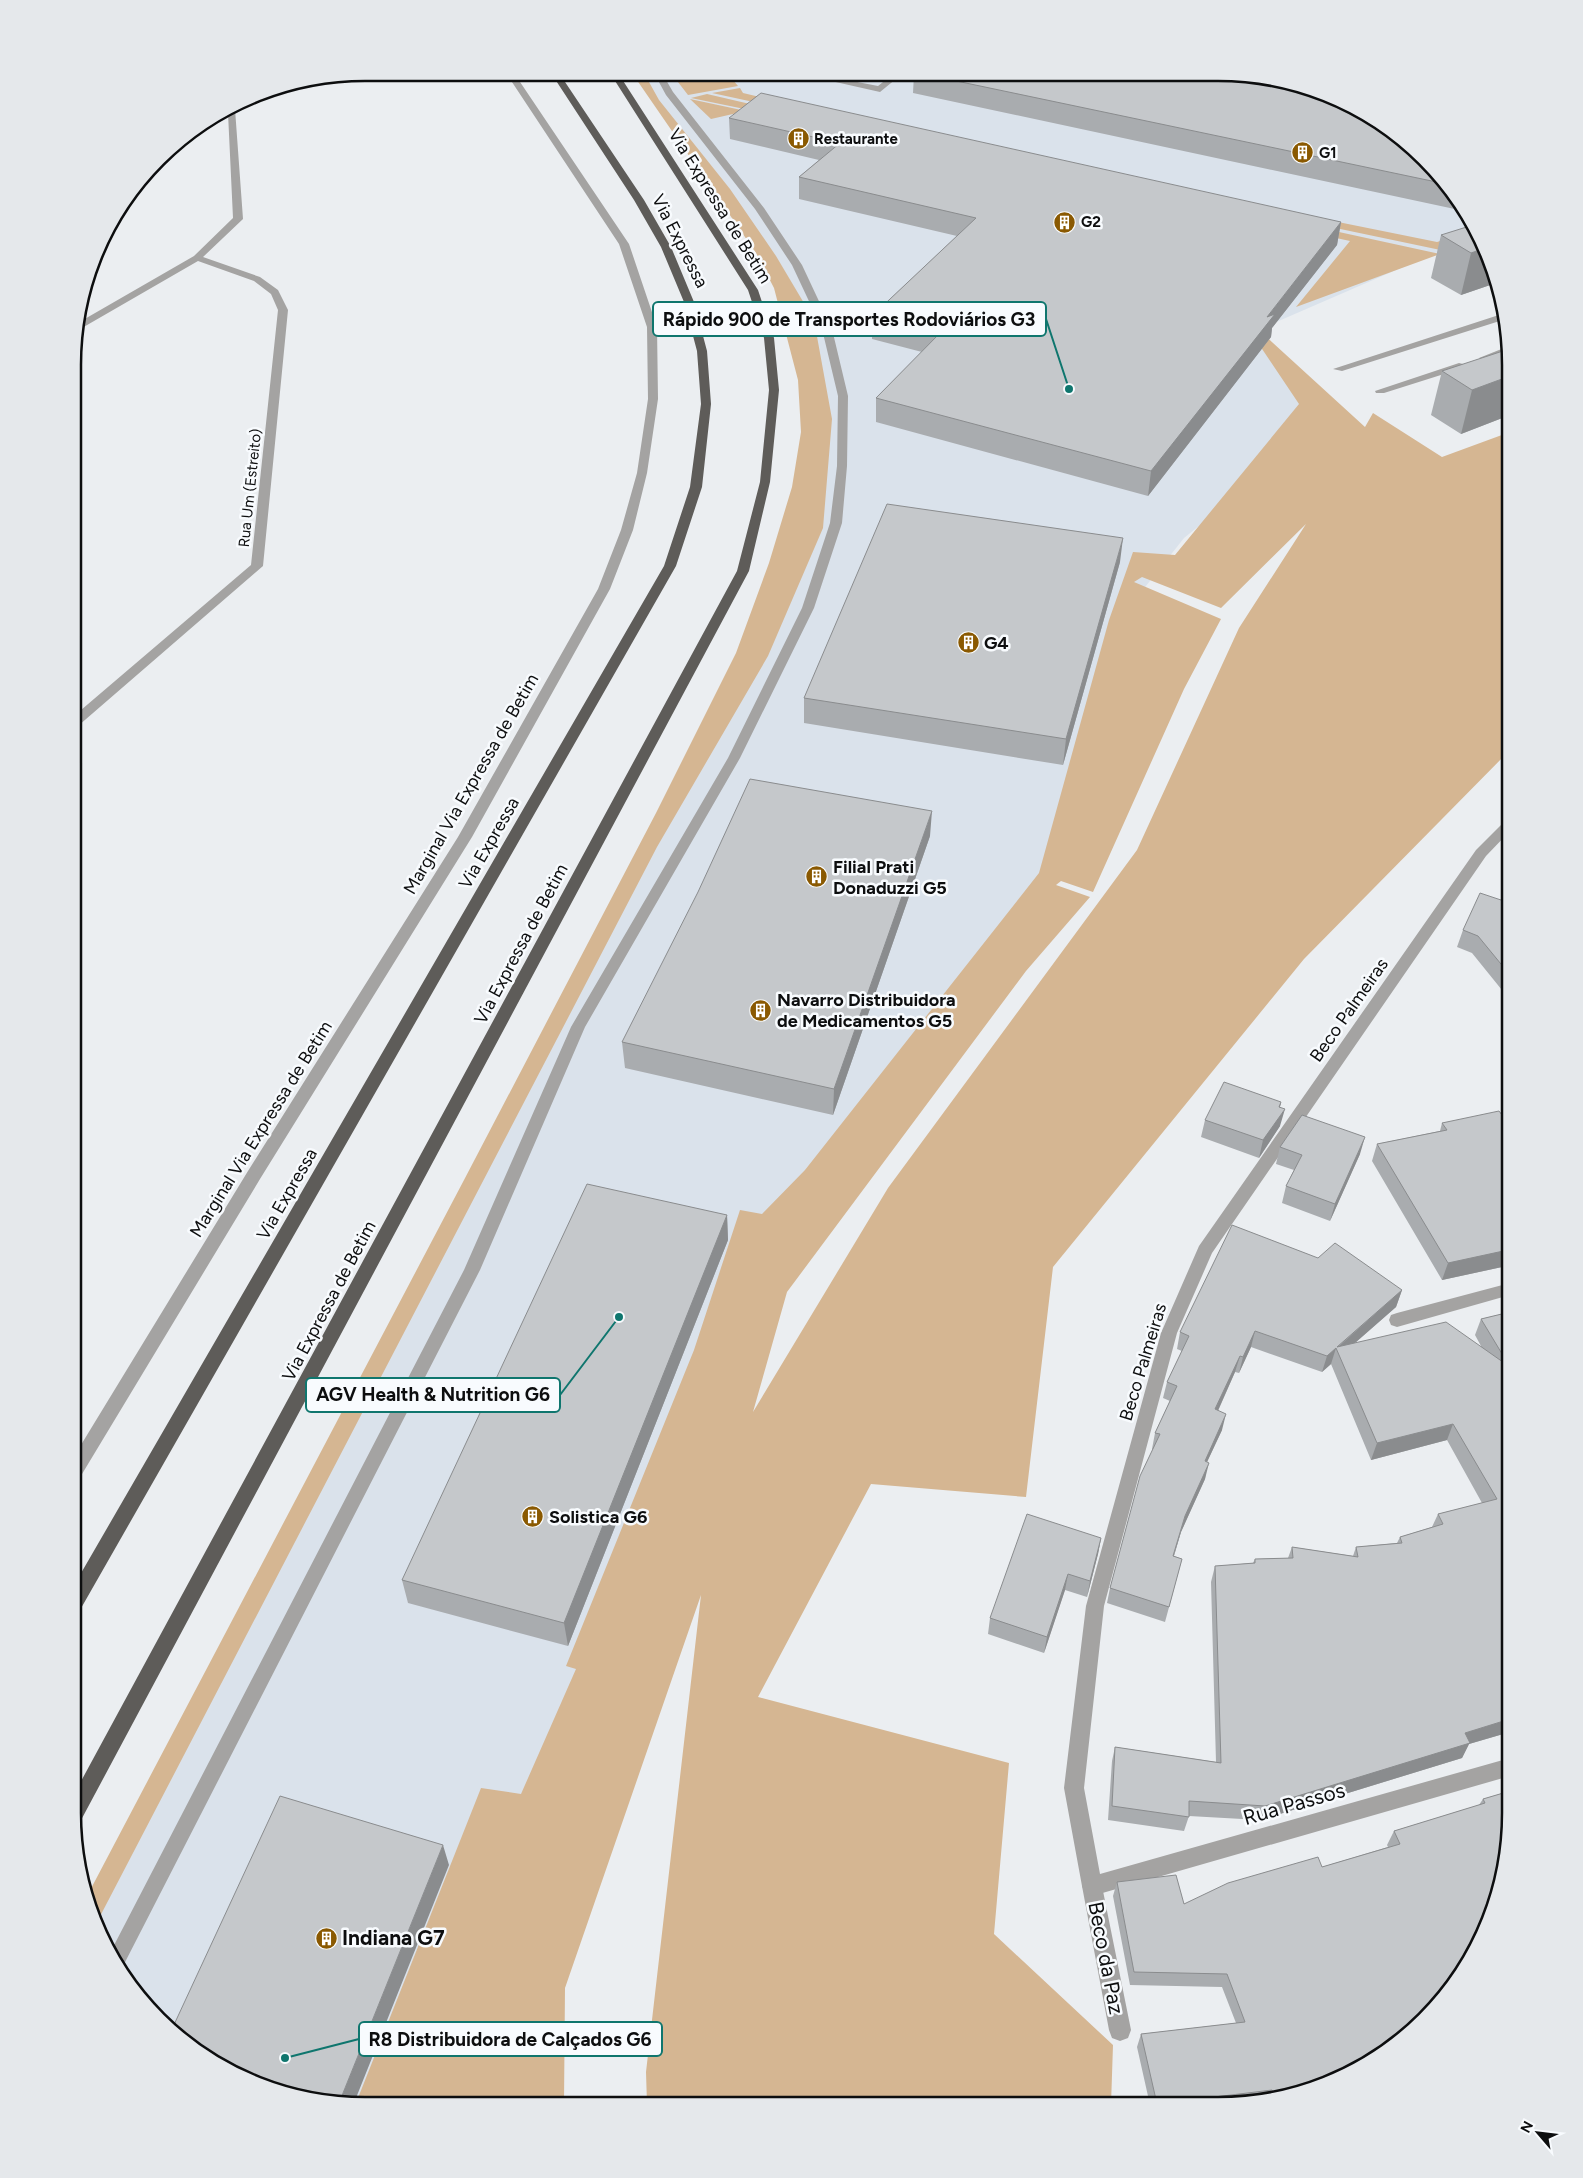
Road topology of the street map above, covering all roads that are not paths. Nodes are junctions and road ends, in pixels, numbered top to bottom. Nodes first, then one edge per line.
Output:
1 (515, 81) edge
2 (560, 81) edge
3 (619, 81) edge
4 (662, 81) edge
5 (839, 81) edge
6 (890, 81) edge
7 (232, 115) edge
8 (197, 258) junction
9 (1497, 319) edge
10 (85, 323) edge
11 (1501, 352) edge
12 (1338, 369) dead end
13 (1380, 391) dead end
14 (81, 717) edge
15 (1502, 832) edge
16 (1502, 1291) edge
17 (1397, 1320) dead end
18 (81, 1461) edge
19 (81, 1590) edge
20 (1502, 1769) edge
21 (81, 1800) edge
22 (1092, 1886) junction
23 (119, 1956) edge
24 (1120, 2030) dead end

1 - 18 street, Marginal Via Expressa de Betim
2 - 19 highway, Via Expressa
3 - 21 highway, Via Expressa de Betim
4 - 23 street
5 - 6 street
7 - 8 street
8 - 10 street
8 - 14 street, Rua Um (Estreito)
9 - 12 street
11 - 13 street
15 - 22 street, Beco Palmeiras
16 - 17 street
20 - 22 street, Rua Passos
22 - 24 street, Beco da Paz

